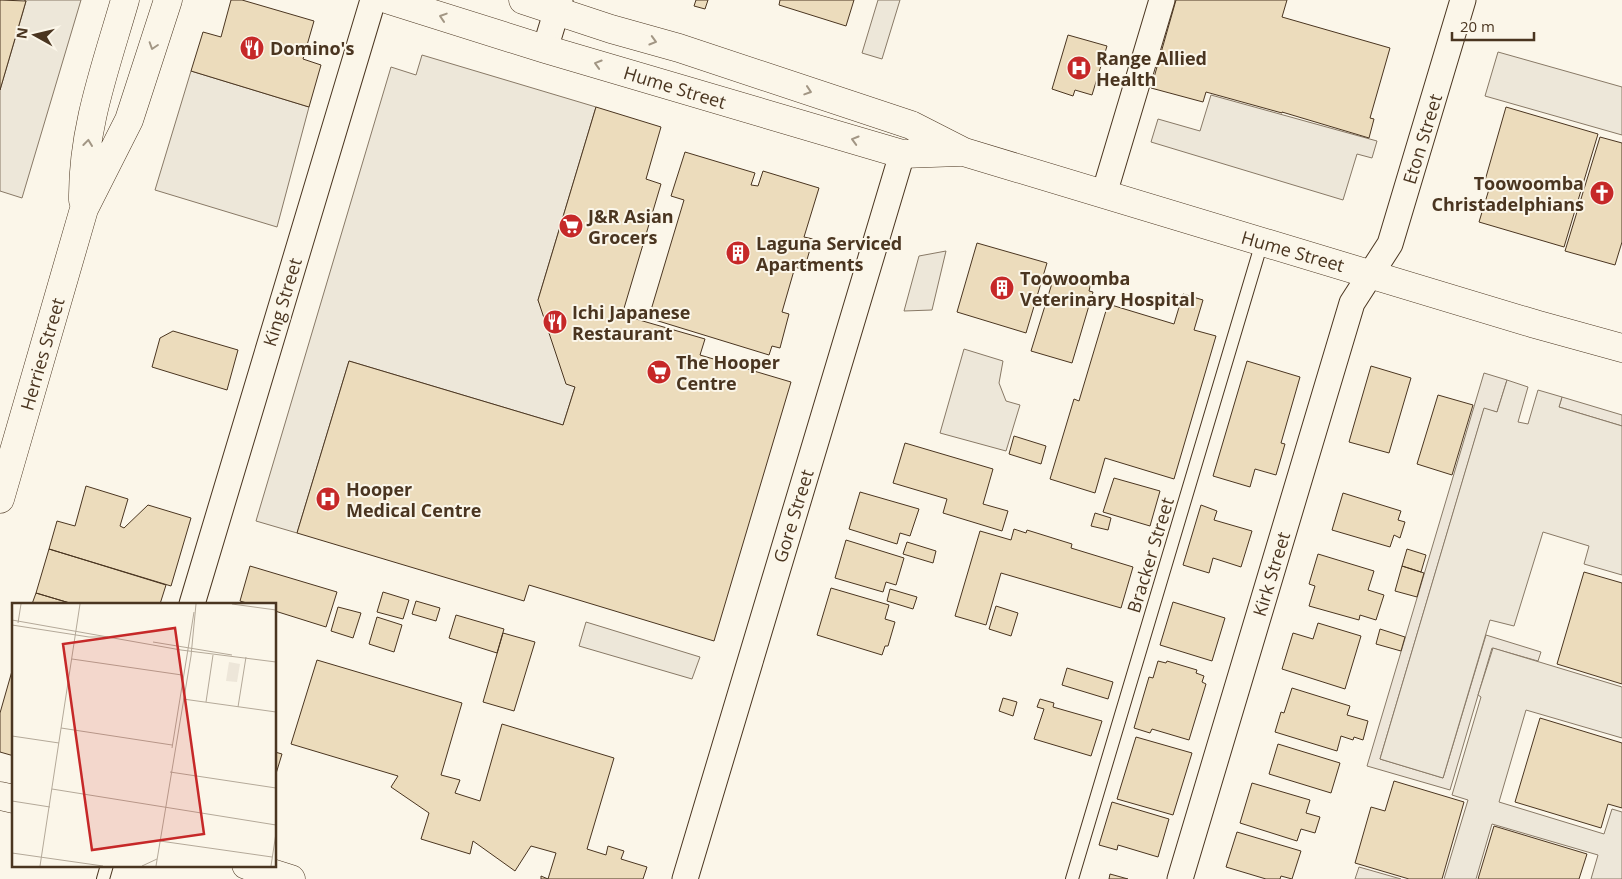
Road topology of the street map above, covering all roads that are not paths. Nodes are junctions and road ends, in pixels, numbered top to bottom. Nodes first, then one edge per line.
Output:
1 (125, 0) edge
2 (168, 0) edge
3 (373, 0) edge
4 (389, 0) edge
5 (523, 0) edge
6 (1162, 0) edge
7 (1463, 0) edge
8 (558, 5) edge
9 (545, 49) junction
10 (964, 152) junction
11 (902, 154) junction
12 (1104, 194) junction
13 (84, 209) junction
14 (1262, 242) junction
15 (1372, 274) junction
16 (1622, 348) edge
17 (0, 499) edge
18 (192, 603) edge
19 (107, 866) edge
20 (249, 866) edge
21 (103, 879) edge
22 (291, 879) edge
23 (685, 879) edge
24 (1072, 879) edge
25 (1180, 879) edge

13 -> 1 main road, Herries Street
2 -> 13 main road, Herries Street
3 - 18 street, King Street
9 -> 4 main road, Hume Street
5 - 8 main road, Hume Street
6 - 12 street
7 - 15 street, Eton Street
8 - 9 street
8 -> 10 main road, Hume Street
11 -> 9 main road, Hume Street
10 - 11 main road, Hume Street
10 - 12 main road, Hume Street
11 - 23 street, Gore Street
12 - 14 main road, Hume Street
13 - 17 main road, Herries Street
14 - 15 main road, Hume Street
14 - 24 lane, Bracker Street
15 - 16 main road, Hume Street
15 - 25 street, Kirk Street
19 - 21 lane
20 - 22 main road

